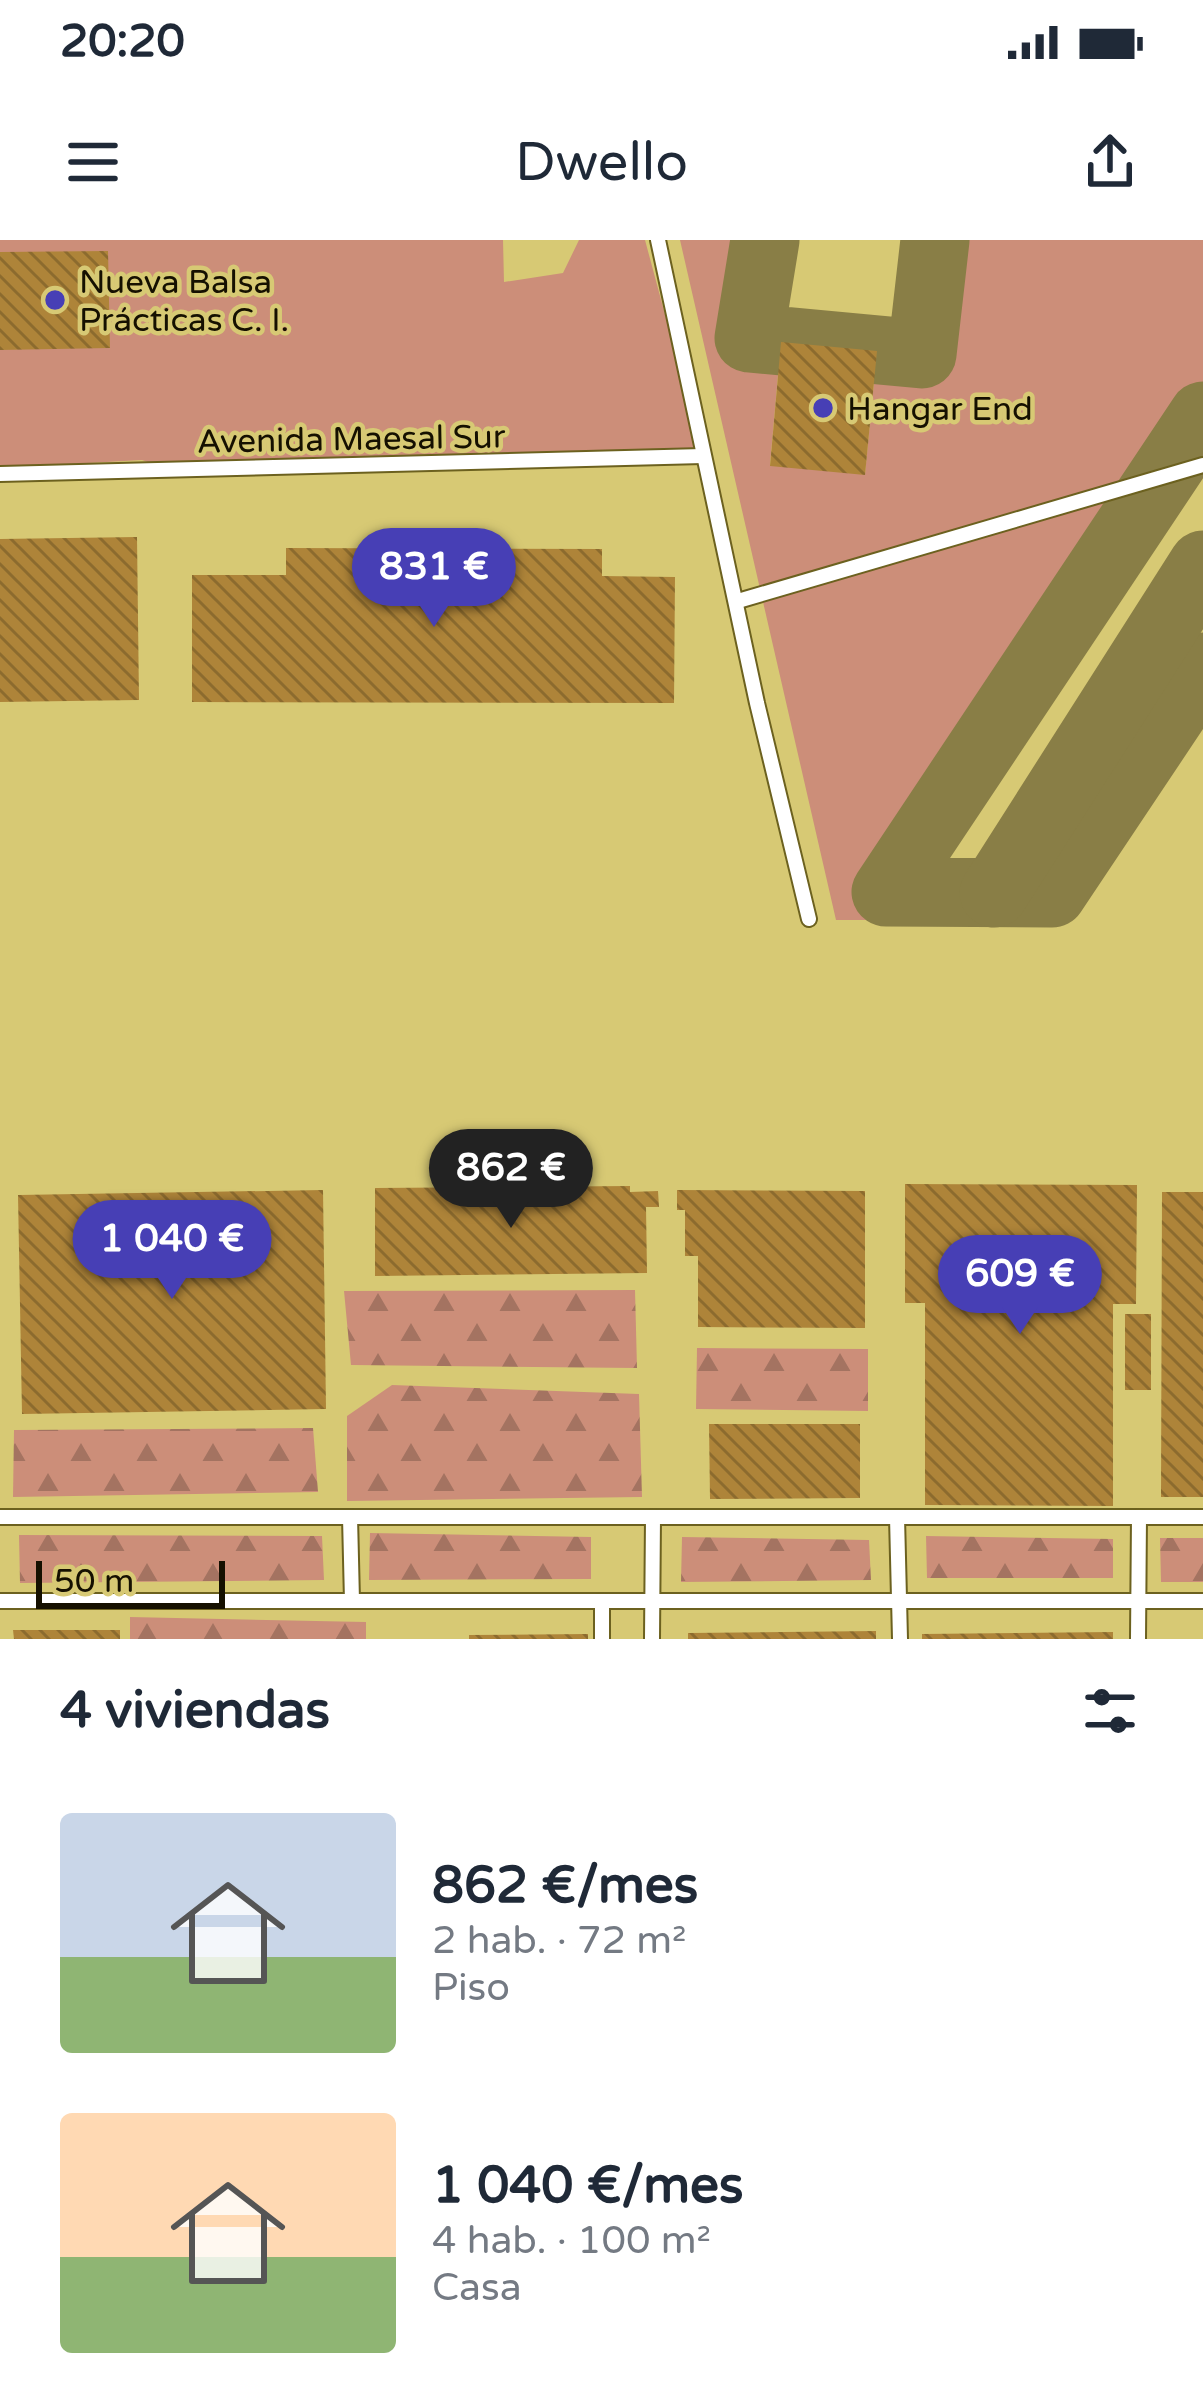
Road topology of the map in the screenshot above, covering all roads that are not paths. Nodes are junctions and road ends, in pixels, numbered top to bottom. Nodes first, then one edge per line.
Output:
1 (658, 240) edge
2 (703, 457) junction
3 (1203, 465) edge
4 (0, 474) edge
5 (737, 601) junction
6 (809, 919) dead end
7 (0, 1517) edge
8 (350, 1517) junction
9 (652, 1517) junction
10 (897, 1517) junction
11 (1139, 1517) junction
12 (1203, 1517) edge
13 (0, 1601) edge
14 (352, 1601) junction
15 (602, 1601) junction
16 (652, 1601) junction
17 (899, 1601) junction
18 (1138, 1601) junction
19 (1203, 1601) edge
20 (602, 1639) edge
21 (652, 1639) edge
22 (900, 1639) edge
23 (1138, 1639) edge

1 - 2 lane
2 - 4 lane, Avenida Maesal Sur
2 - 5 lane
3 - 5 lane
5 - 6 lane
7 - 8 lane
8 - 9 lane
8 - 14 lane
9 - 10 lane
9 - 16 lane
10 - 11 lane
10 - 17 lane
11 - 12 lane
11 - 18 lane
13 - 14 lane
14 - 15 lane
15 - 16 lane
15 - 20 lane
16 - 17 lane
16 - 21 lane
17 - 18 lane
17 - 22 lane
18 - 19 lane
18 - 23 lane

